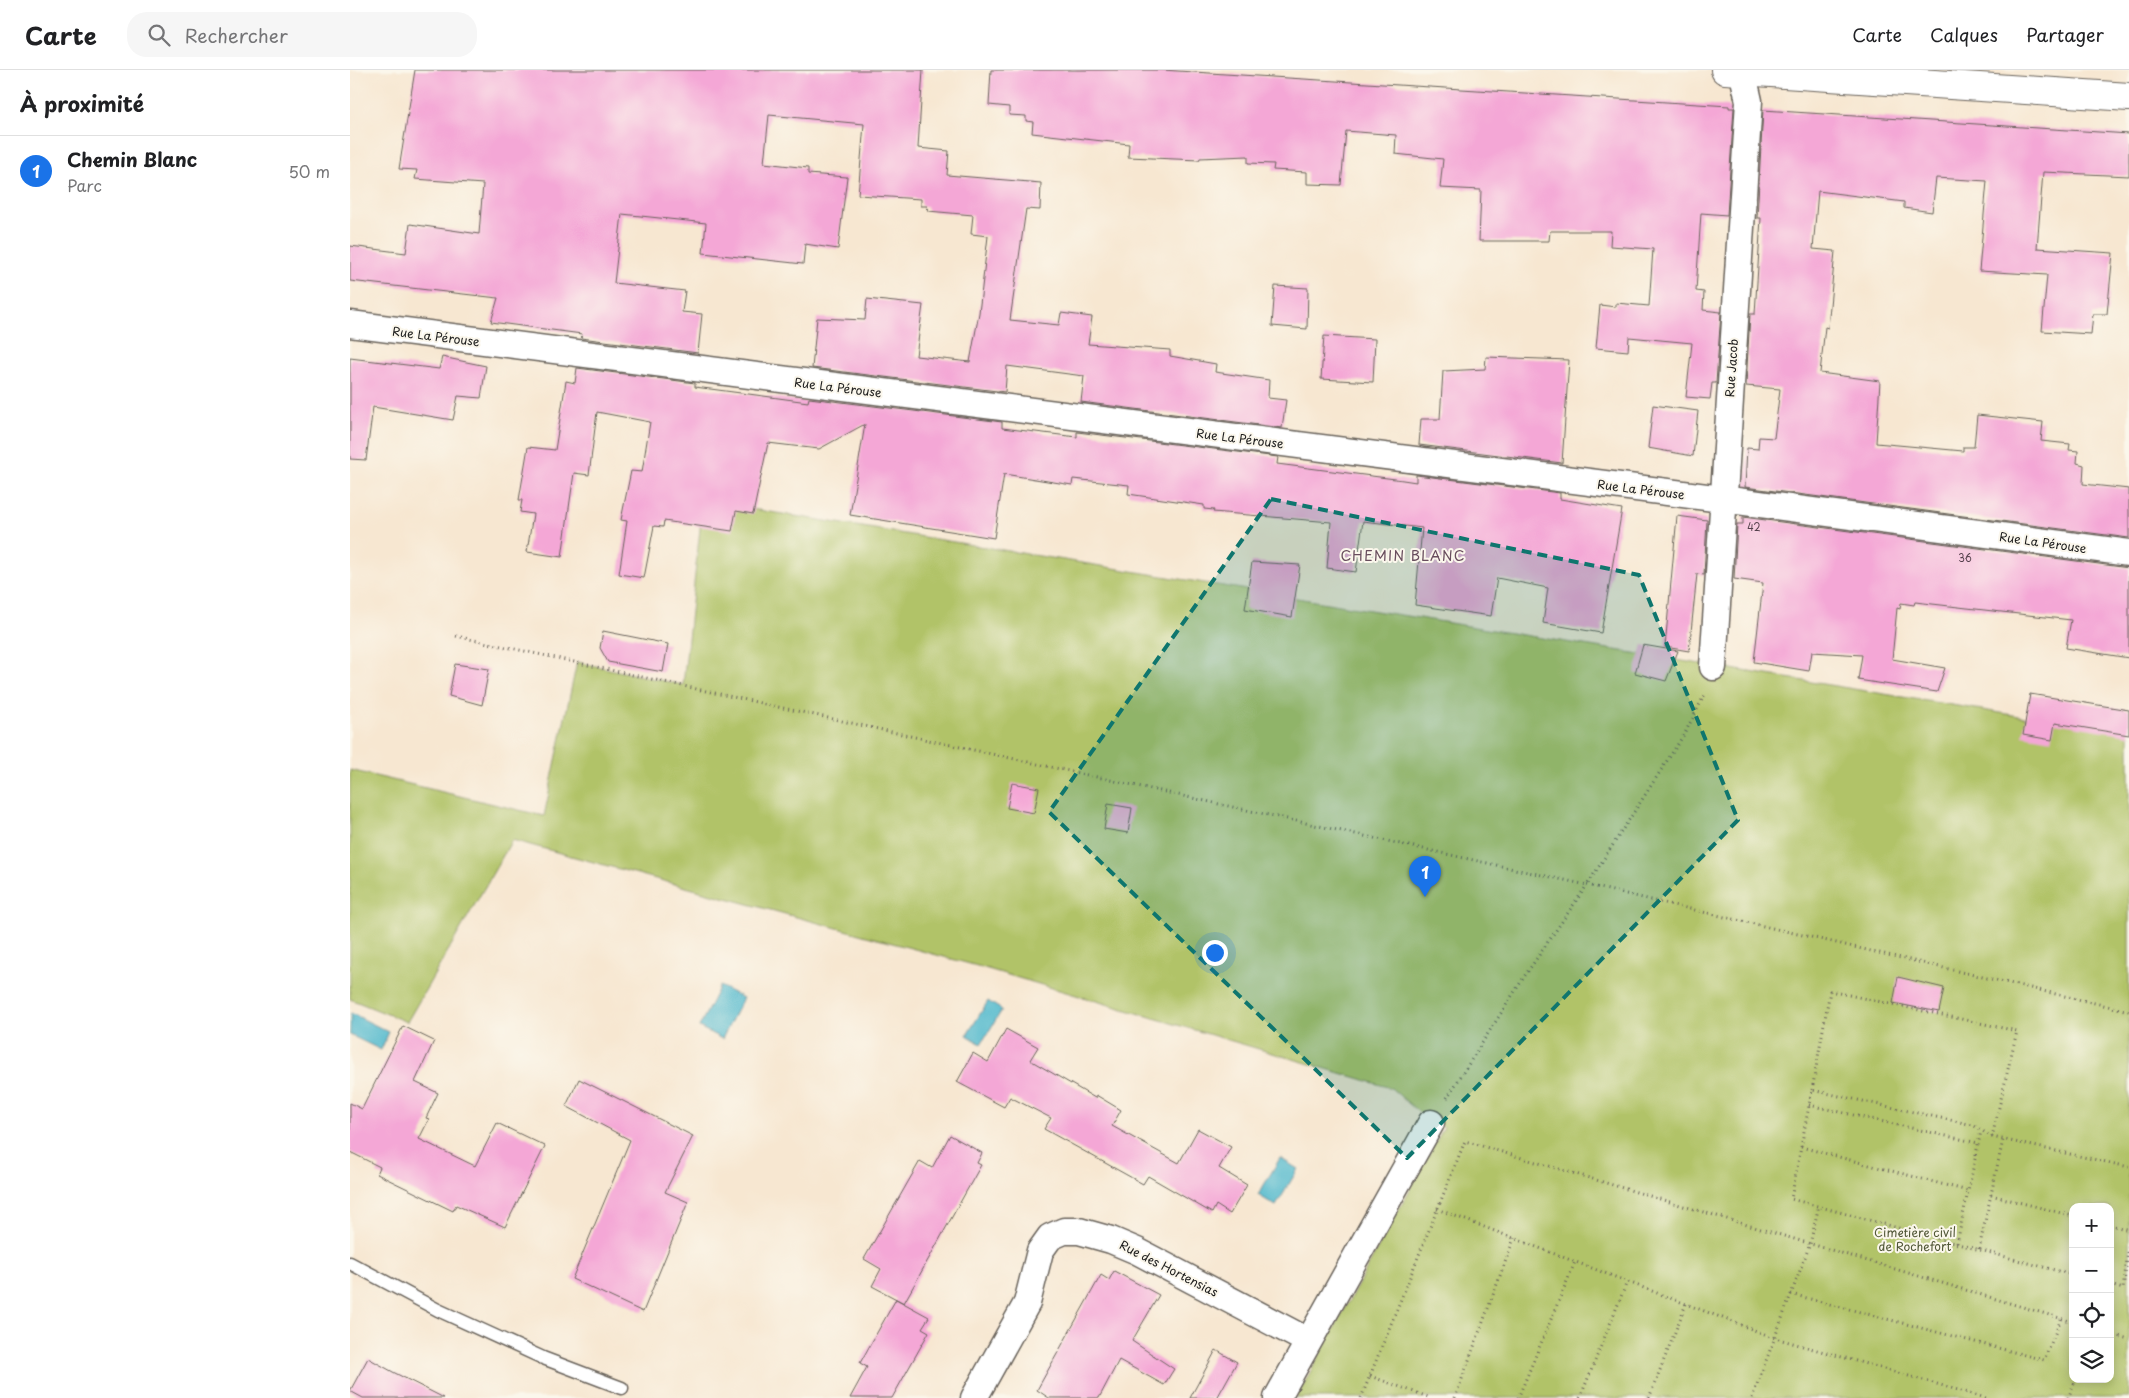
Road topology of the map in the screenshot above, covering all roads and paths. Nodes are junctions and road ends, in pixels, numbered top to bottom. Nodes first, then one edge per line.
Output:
1 (1736, 70) edge
2 (2129, 97) edge
3 (350, 324) edge
4 (1722, 499) junction
5 (2129, 553) edge
6 (456, 636) dead end
7 (1712, 666) joint
8 (1587, 885) junction
9 (2129, 1011) edge
10 (1812, 1090) junction
11 (1809, 1105) junction
12 (1431, 1123) joint
13 (1981, 1131) junction
14 (1992, 1137) junction
15 (2003, 1140) junction
16 (1978, 1143) junction
17 (1800, 1147) junction
18 (2129, 1167) edge
19 (1968, 1191) junction
20 (1991, 1195) junction
21 (1819, 1205) junction
22 (1437, 1209) junction
23 (2069, 1215) edge
24 (2114, 1226) edge
25 (2129, 1230) edge
26 (1514, 1238) junction
27 (1957, 1243) junction
28 (1810, 1244) junction
29 (2129, 1245) edge
30 (1979, 1250) junction
31 (1575, 1262) junction
32 (350, 1263) edge
33 (2069, 1274) edge
34 (1628, 1282) junction
35 (2114, 1287) edge
36 (1791, 1294) junction
37 (1686, 1304) junction
38 (2061, 1319) junction
39 (2069, 1321) edge
40 (2114, 1335) edge
41 (1774, 1338) junction
42 (2129, 1339) edge
43 (1308, 1341) junction
44 (1370, 1376) junction
45 (2074, 1383) edge
46 (622, 1388) dead end
47 (974, 1398) edge
48 (1277, 1398) edge
49 (1361, 1398) edge
50 (1431, 1398) edge
51 (1455, 1398) edge
52 (1518, 1398) edge
53 (1580, 1398) edge
54 (1649, 1398) edge
55 (1752, 1398) edge
56 (1986, 1398) edge
57 (2068, 1398) edge

1 - 2 street
1 - 4 street, Rue Jacob
3 - 4 street, Rue La Pérouse
4 - 5 street, Rue La Pérouse
4 - 7 street, Rue Jacob
6 - 8 path
7 - 8 path
8 - 9 path
8 - 12 path
10 - 11 path
10 - 13 path
10 - 14 path
11 - 16 path
11 - 17 path
12 - 43 street
13 - 14 path
13 - 16 path
14 - 15 path
15 - 18 path
15 - 20 path
16 - 19 path
17 - 19 path
17 - 21 path
19 - 27 path
20 - 23 path
20 - 30 path
21 - 27 path
21 - 28 path
22 - 26 path
22 - 28 path
22 - 44 path
24 - 25 path
26 - 31 path
26 - 51 path
27 - 30 path
28 - 36 path
28 - 38 path
29 - 35 path
30 - 33 path
31 - 34 path
31 - 52 path
32 - 46 lane
34 - 37 path
34 - 53 path
36 - 38 path
36 - 41 path
37 - 41 path
37 - 54 path
38 - 39 path
40 - 42 path
41 - 55 path
41 - 56 path
43 - 47 street, Rue des Hortensias
43 - 48 street
44 - 49 path
44 - 50 path
45 - 57 path

